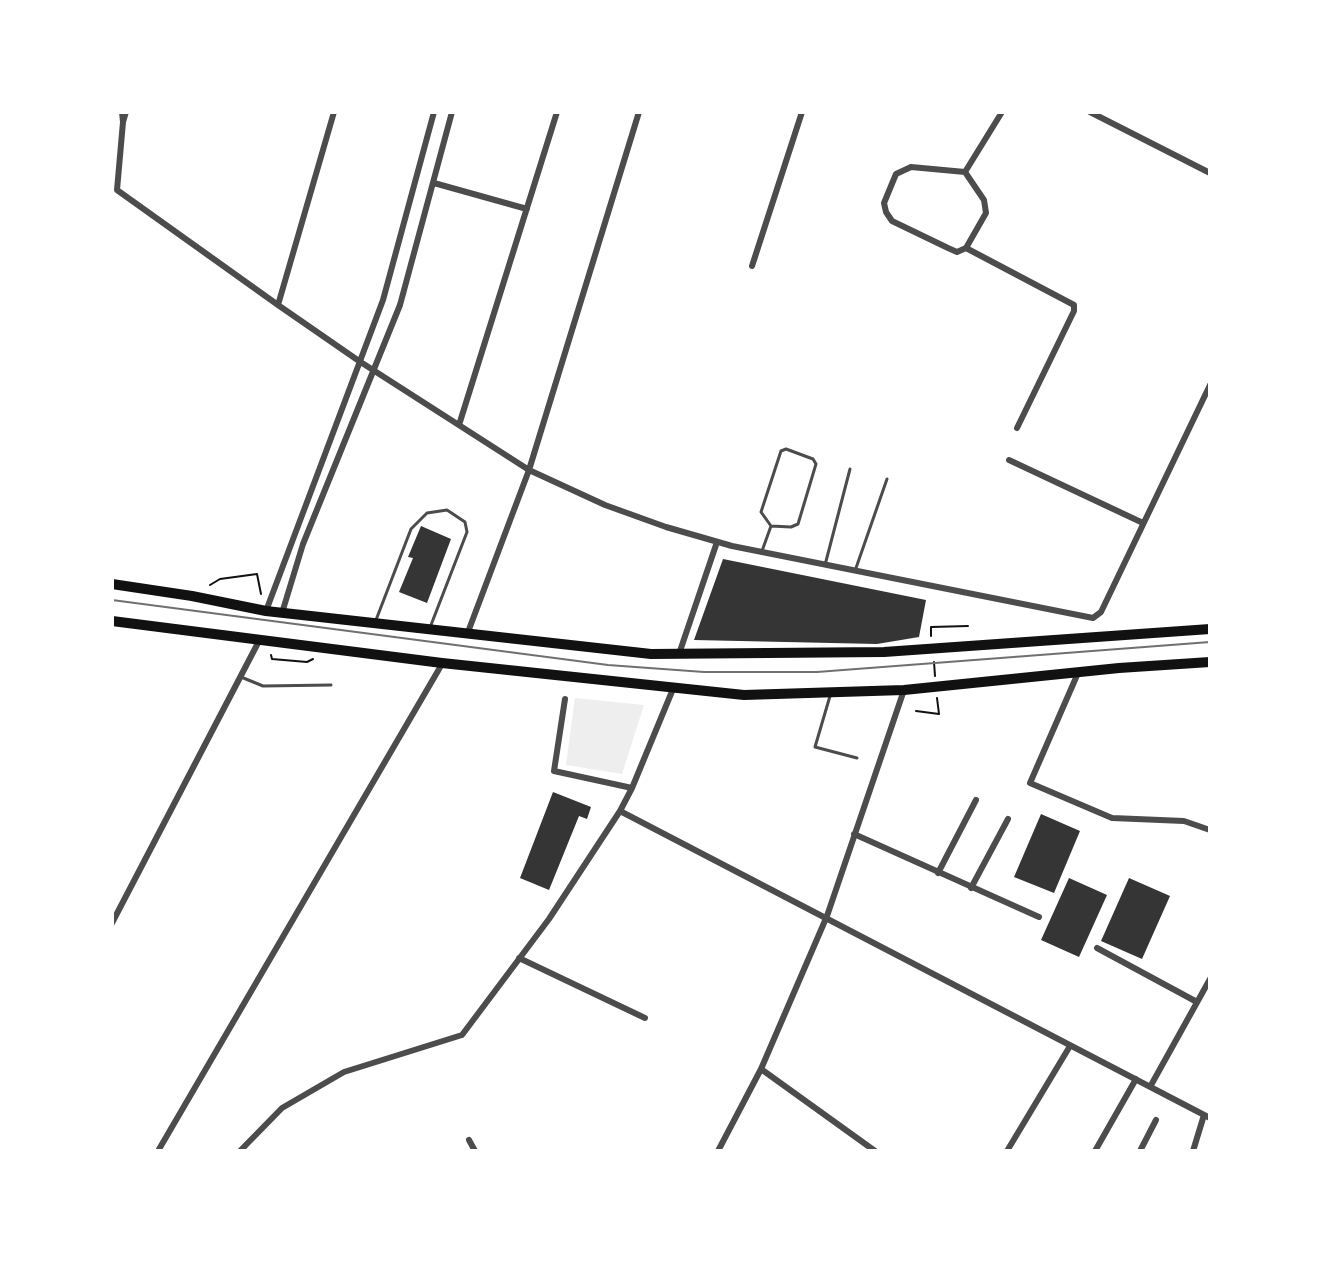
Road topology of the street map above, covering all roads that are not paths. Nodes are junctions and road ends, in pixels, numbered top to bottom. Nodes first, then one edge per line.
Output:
1 (124, 112) edge
2 (334, 112) edge
3 (434, 112) edge
4 (452, 112) edge
5 (557, 112) edge
6 (639, 112) edge
7 (802, 112) edge
8 (1002, 112) edge
9 (1090, 112) edge
10 (965, 172) junction
11 (1210, 173) edge
12 (434, 183) junction
13 (527, 209) junction
14 (402, 230) junction
15 (419, 233) junction
16 (966, 248) junction
17 (752, 266) dead end
18 (278, 305) junction
19 (359, 361) junction
20 (372, 369) junction
21 (1210, 385) edge
22 (459, 425) junction
23 (1017, 428) dead end
24 (1009, 460) dead end
25 (850, 469) dead end
26 (529, 470) junction
27 (887, 479) dead end
28 (1143, 523) junction
29 (771, 526) junction
30 (717, 542) junction
31 (762, 552) junction
32 (825, 565) junction
33 (855, 572) junction
34 (112, 584) edge
35 (266, 611) junction
36 (282, 613) junction
37 (112, 621) edge
38 (374, 624) junction
39 (429, 629) junction
40 (1210, 629) edge
41 (468, 632) junction
42 (259, 641) junction
43 (679, 654) junction
44 (1210, 662) edge
45 (442, 663) junction
46 (1078, 673) junction
47 (241, 677) junction
48 (331, 685) dead end
49 (673, 689) junction
50 (904, 690) junction
51 (831, 692) junction
52 (565, 699) dead end
53 (857, 758) dead end
54 (632, 788) junction
55 (976, 800) dead end
56 (620, 811) junction
57 (1008, 819) dead end
58 (1210, 830) edge
59 (854, 834) junction
60 (938, 873) junction
61 (971, 888) junction
62 (827, 916) junction
63 (1039, 917) dead end
64 (112, 923) edge
65 (1097, 948) dead end
66 (519, 958) junction
67 (1210, 979) edge
68 (1197, 1002) junction
69 (645, 1018) dead end
70 (1070, 1046) junction
71 (761, 1069) junction
72 (1136, 1079) junction
73 (1150, 1087) junction
74 (1207, 1117) edge
75 (1156, 1120) dead end
76 (469, 1140) dead end
77 (158, 1151) edge
78 (240, 1151) edge
79 (475, 1151) edge
80 (718, 1151) edge
81 (875, 1151) edge
82 (1007, 1151) edge
83 (1095, 1151) edge
84 (1140, 1151) edge
85 (1193, 1151) edge

1 - 18 street
2 - 18 street
3 - 14 street
4 - 12 street
5 - 13 street
6 - 26 street
7 - 17 street
8 - 10 street
9 - 11 street
10 - 16 street
10 - 16 street
12 - 13 street
12 - 15 street
13 - 22 street
14 - 15 street
14 - 19 street
15 - 20 street
16 - 23 street
18 - 19 street
19 - 20 street
19 - 35 street
20 - 22 street
20 - 36 street
21 - 28 street
22 - 26 street
24 - 28 street
25 - 32 lane
26 - 30 street
26 - 41 street
27 - 33 lane
28 - 33 street
29 - 29 lane
29 - 31 lane
30 - 31 street
30 - 43 street
31 - 32 street
32 - 33 street
34 - 35 main road
35 - 36 main road
36 - 38 main road
37 - 42 main road
38 - 39 main road
38 - 39 lane
39 - 41 main road
40 - 43 main road
41 - 43 main road
42 - 45 main road
42 - 47 street
44 - 46 main road
45 - 49 main road
45 - 77 street
46 - 50 main road
46 - 58 street
47 - 48 lane
47 - 64 street
49 - 51 main road
49 - 54 street
50 - 51 main road
50 - 59 street
51 - 53 lane
52 - 54 street
54 - 56 street
55 - 60 street
56 - 62 street
56 - 66 street
57 - 61 street
59 - 60 street
59 - 62 street
60 - 61 street
61 - 63 street
62 - 70 street
62 - 71 street
65 - 68 street
66 - 69 street
66 - 78 street
67 - 68 street
68 - 73 street
70 - 72 street
70 - 82 street
71 - 80 street
71 - 81 street
72 - 73 street
72 - 83 street
73 - 74 street
74 - 85 street
75 - 84 street
76 - 79 street

